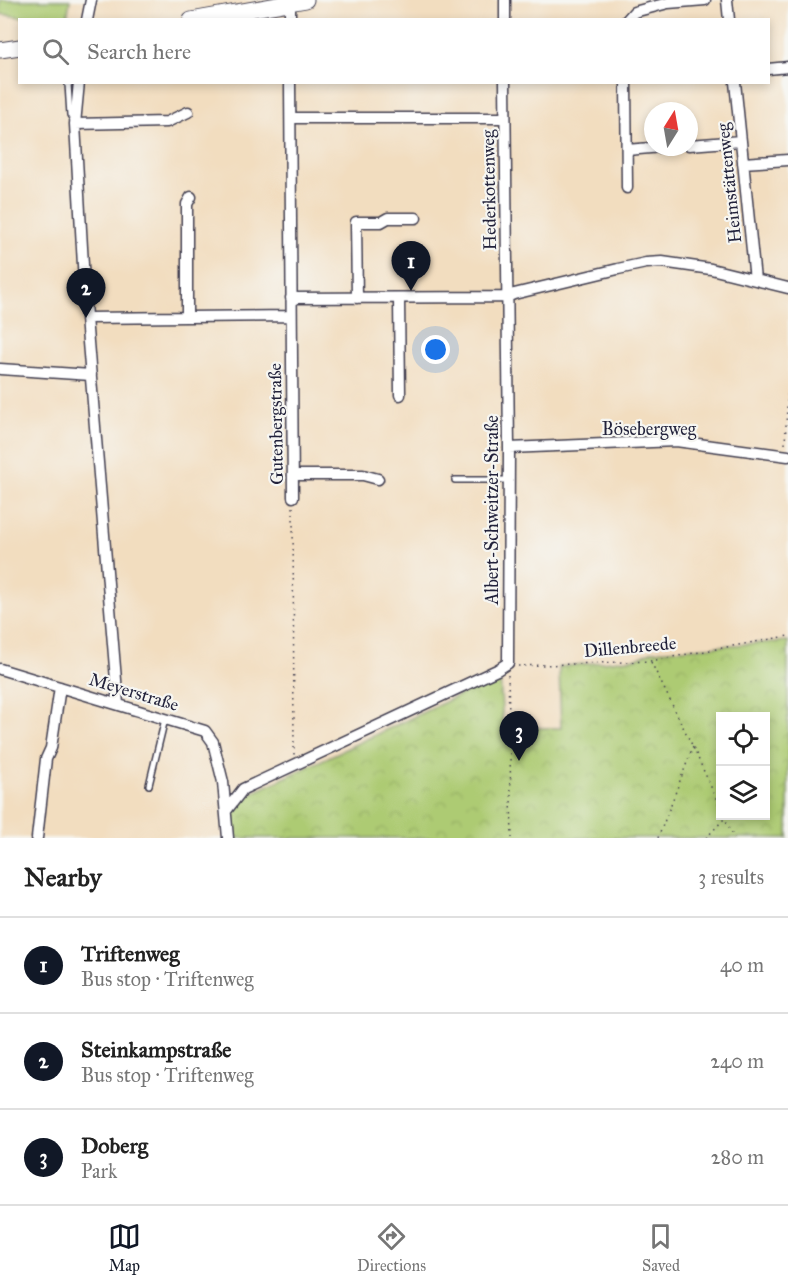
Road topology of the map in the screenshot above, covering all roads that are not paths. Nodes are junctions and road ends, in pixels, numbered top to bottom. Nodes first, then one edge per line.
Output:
1 (91, 0) edge
2 (306, 0) edge
3 (505, 0) edge
4 (705, 0) edge
5 (727, 0) edge
6 (290, 3) junction
7 (87, 18) edge
8 (203, 18) edge
9 (290, 18) edge
10 (505, 18) edge
11 (629, 18) edge
12 (729, 18) edge
13 (18, 47) edge
14 (0, 50) edge
15 (788, 67) edge
16 (770, 69) edge
17 (68, 84) edge
18 (79, 84) edge
19 (291, 84) edge
20 (505, 84) edge
21 (626, 84) edge
22 (735, 84) edge
23 (188, 112) dead end
24 (291, 118) junction
25 (505, 118) junction
26 (75, 124) junction
27 (741, 141) junction
28 (698, 144) edge
29 (644, 149) edge
30 (627, 150) junction
31 (788, 160) edge
32 (743, 163) junction
33 (627, 188) dead end
34 (191, 197) dead end
35 (416, 218) dead end
36 (755, 280) junction
37 (788, 288) edge
38 (507, 297) junction
39 (291, 298) junction
40 (357, 298) junction
41 (399, 298) junction
42 (291, 316) junction
43 (187, 317) junction
44 (86, 318) junction
45 (0, 369) edge
46 (91, 375) junction
47 (400, 395) dead end
48 (509, 448) junction
49 (786, 456) edge
50 (293, 475) junction
51 (378, 479) dead end
52 (455, 480) dead end
53 (509, 480) junction
54 (293, 497) road end
55 (0, 669) edge
56 (60, 687) junction
57 (118, 704) junction
58 (165, 719) junction
59 (223, 782) junction
60 (149, 785) dead end
61 (243, 789) junction
62 (226, 811) junction
63 (37, 838) edge
64 (228, 838) edge

1 - 7 street
2 - 6 main road
3 - 10 street
4 - 11 street
5 - 12 street
6 - 8 main road
6 - 9 street
13 - 14 main road
15 - 16 street
17 - 26 lane
18 - 26 street
19 - 24 street, Gutenbergstraße
20 - 25 street, Hederkottenweg
21 - 30 street
22 - 27 street, Heimstättenweg
23 - 26 street
24 - 25 street
24 - 39 street, Gutenbergstraße
25 - 38 street, Hederkottenweg
26 - 44 street
27 - 28 street
27 - 32 street, Heimstättenweg
29 - 30 street
30 - 33 street
31 - 32 street
32 - 36 street, Heimstättenweg
34 - 43 street
35 - 40 street
36 - 37 street
36 - 38 street
38 - 41 street
38 - 48 street, Albert-Schweitzer-Straße
39 - 40 street
39 - 42 street, Gutenbergstraße
40 - 41 street
41 - 47 street
42 - 43 street
42 - 50 street, Gutenbergstraße
43 - 44 street
44 - 46 street
45 - 46 street
46 - 57 street
48 - 49 street, Bösebergweg
48 - 53 street, Albert-Schweitzer-Straße
50 - 51 street
50 - 54 street, Gutenbergstraße
52 - 53 lane
53 - 61 street, Albert-Schweitzer-Straße
55 - 56 street, Meyerstraße
56 - 57 street, Meyerstraße
56 - 63 street
57 - 58 street, Meyerstraße
58 - 59 street, Meyerstraße
58 - 60 lane
59 - 61 street
59 - 62 street, Meyerstraße
61 - 62 street
62 - 64 street

